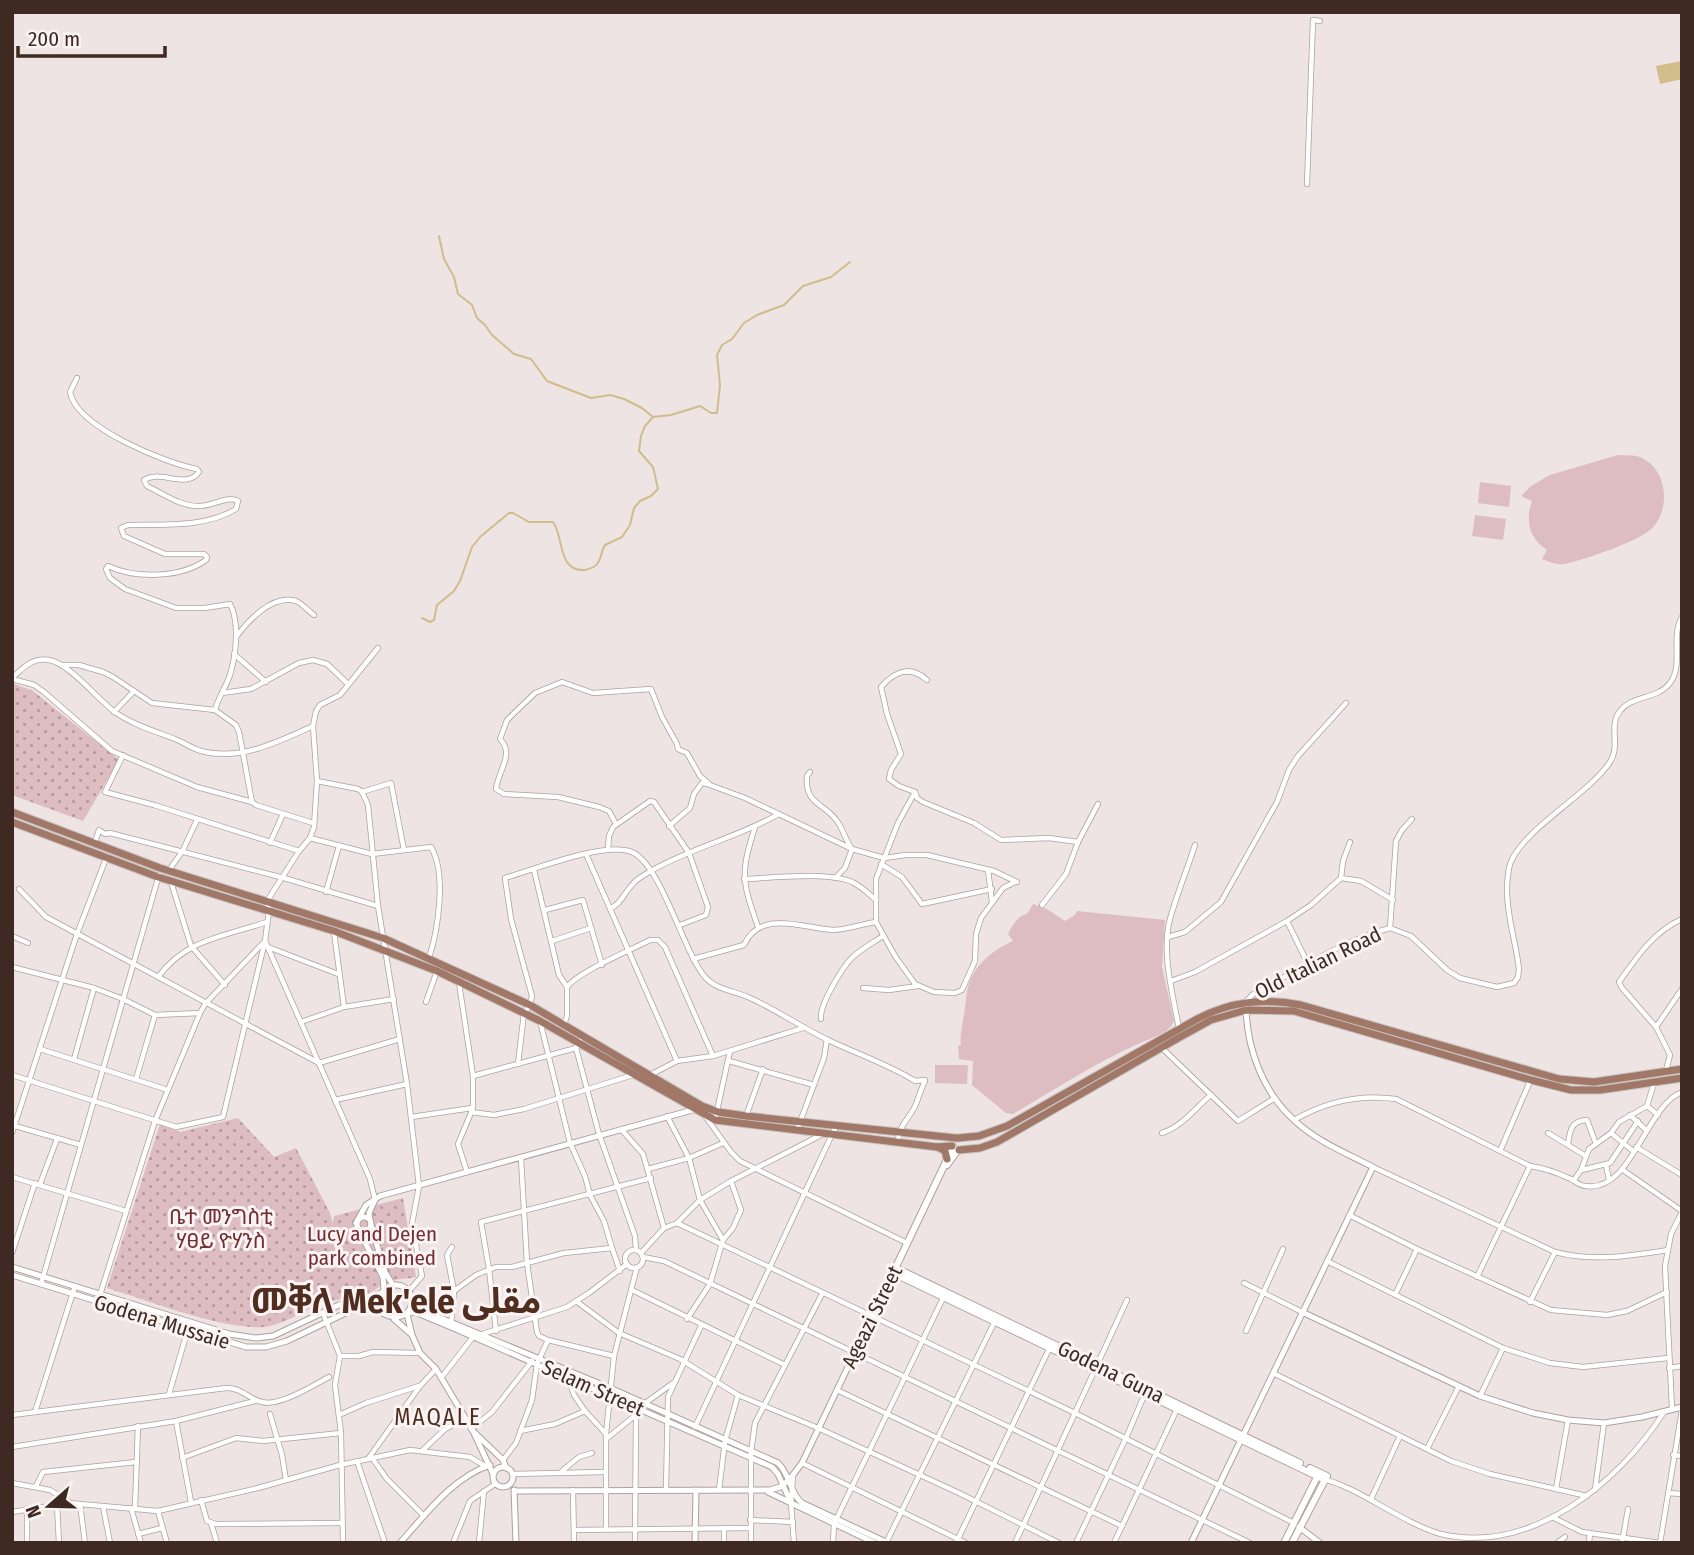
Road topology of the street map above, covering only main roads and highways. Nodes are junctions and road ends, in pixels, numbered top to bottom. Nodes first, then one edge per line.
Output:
1 (12, 812) edge
2 (12, 822) edge
3 (77, 834) junction
4 (73, 844) junction
5 (335, 927) junction
6 (1246, 1006) junction
7 (580, 1042) junction
8 (1682, 1069) edge
9 (1682, 1078) edge
10 (701, 1110) junction
11 (717, 1116) junction
12 (798, 1126) junction
13 (835, 1130) junction
14 (898, 1137) junction
15 (956, 1145) junction
16 (937, 1147) junction
17 (947, 1159) junction
18 (941, 1172) junction
19 (894, 1270) joint
20 (1319, 1474) junction
21 (1296, 1525) junction
22 (1284, 1543) edge
23 (1292, 1543) edge

1 - 3 main road
2 - 4 main road
3 - 4 main road
3 - 5 main road
4 - 5 main road
5 - 7 main road
5 - 7 main road
6 - 8 main road
6 - 9 main road
6 - 15 main road
6 - 15 main road
7 - 10 main road
7 - 10 main road
10 - 11 main road
11 - 12 main road
11 - 12 main road
12 - 13 main road
12 - 13 main road
13 - 14 main road
14 - 15 main road
14 - 16 main road
15 - 16 main road
15 - 17 main road
15 - 18 main road
16 - 17 main road
17 - 18 main road
18 - 19 main road, Ageazi Street
19 - 20 main road, Godena Guna
20 - 21 main road
20 - 21 main road, Godena Guna
21 - 22 main road
21 - 23 main road

